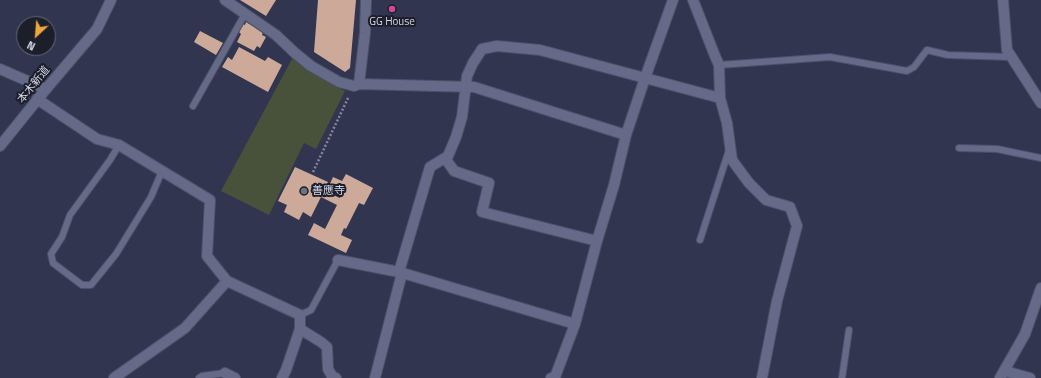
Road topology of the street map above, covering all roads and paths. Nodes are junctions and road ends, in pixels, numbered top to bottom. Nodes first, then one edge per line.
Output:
1 (111, 0) edge
2 (225, 0) edge
3 (366, 0) edge
4 (673, 0) edge
5 (693, 0) edge
6 (1003, 0) edge
7 (245, 14) junction
8 (1011, 57) junction
9 (719, 65) junction
10 (0, 69) edge
11 (645, 78) junction
12 (356, 85) junction
13 (467, 87) junction
14 (46, 89) junction
15 (720, 98) junction
16 (37, 99) junction
17 (1041, 103) edge
18 (193, 106) dead end
19 (626, 135) junction
20 (119, 145) junction
21 (0, 146) edge
22 (730, 146) junction
23 (959, 148) dead end
24 (445, 158) junction
25 (1041, 158) edge
26 (162, 171) junction
27 (313, 172) dead end
28 (700, 240) dead end
29 (598, 241) junction
30 (338, 260) joint
31 (401, 272) junction
32 (227, 281) junction
33 (1041, 288) edge
34 (300, 315) junction
35 (575, 324) junction
36 (300, 329) junction
37 (849, 330) dead end
38 (225, 373) joint
39 (1002, 374) edge
40 (114, 378) edge
41 (199, 378) edge
42 (236, 378) edge
43 (282, 378) edge
44 (336, 378) edge
45 (375, 378) edge
46 (552, 378) edge
47 (762, 378) edge
48 (842, 378) edge
49 (1030, 378) edge

1 - 14 street, 本木新道
2 - 7 street
3 - 12 street
4 - 11 street
5 - 9 street
6 - 8 street
7 - 12 street
7 - 18 lane
8 - 9 lane
8 - 17 street
9 - 15 street
10 - 14 street
11 - 13 street
11 - 15 street
11 - 19 street
12 - 13 street
12 - 27 path
13 - 19 street
13 - 24 street
14 - 16 street, 本木新道
15 - 22 street
16 - 20 street
16 - 21 street, 本木新道
19 - 29 street
20 - 26 street
20 - 26 lane
22 - 28 lane
22 - 47 street
23 - 25 lane
24 - 29 street
24 - 31 street
26 - 32 street
29 - 35 street
30 - 31 street
30 - 34 lane
31 - 35 street
31 - 45 street
32 - 34 street
32 - 40 street
33 - 39 street
34 - 36 street
35 - 46 street
36 - 43 street
36 - 44 street
37 - 48 lane
38 - 41 lane
38 - 42 street
39 - 49 street

